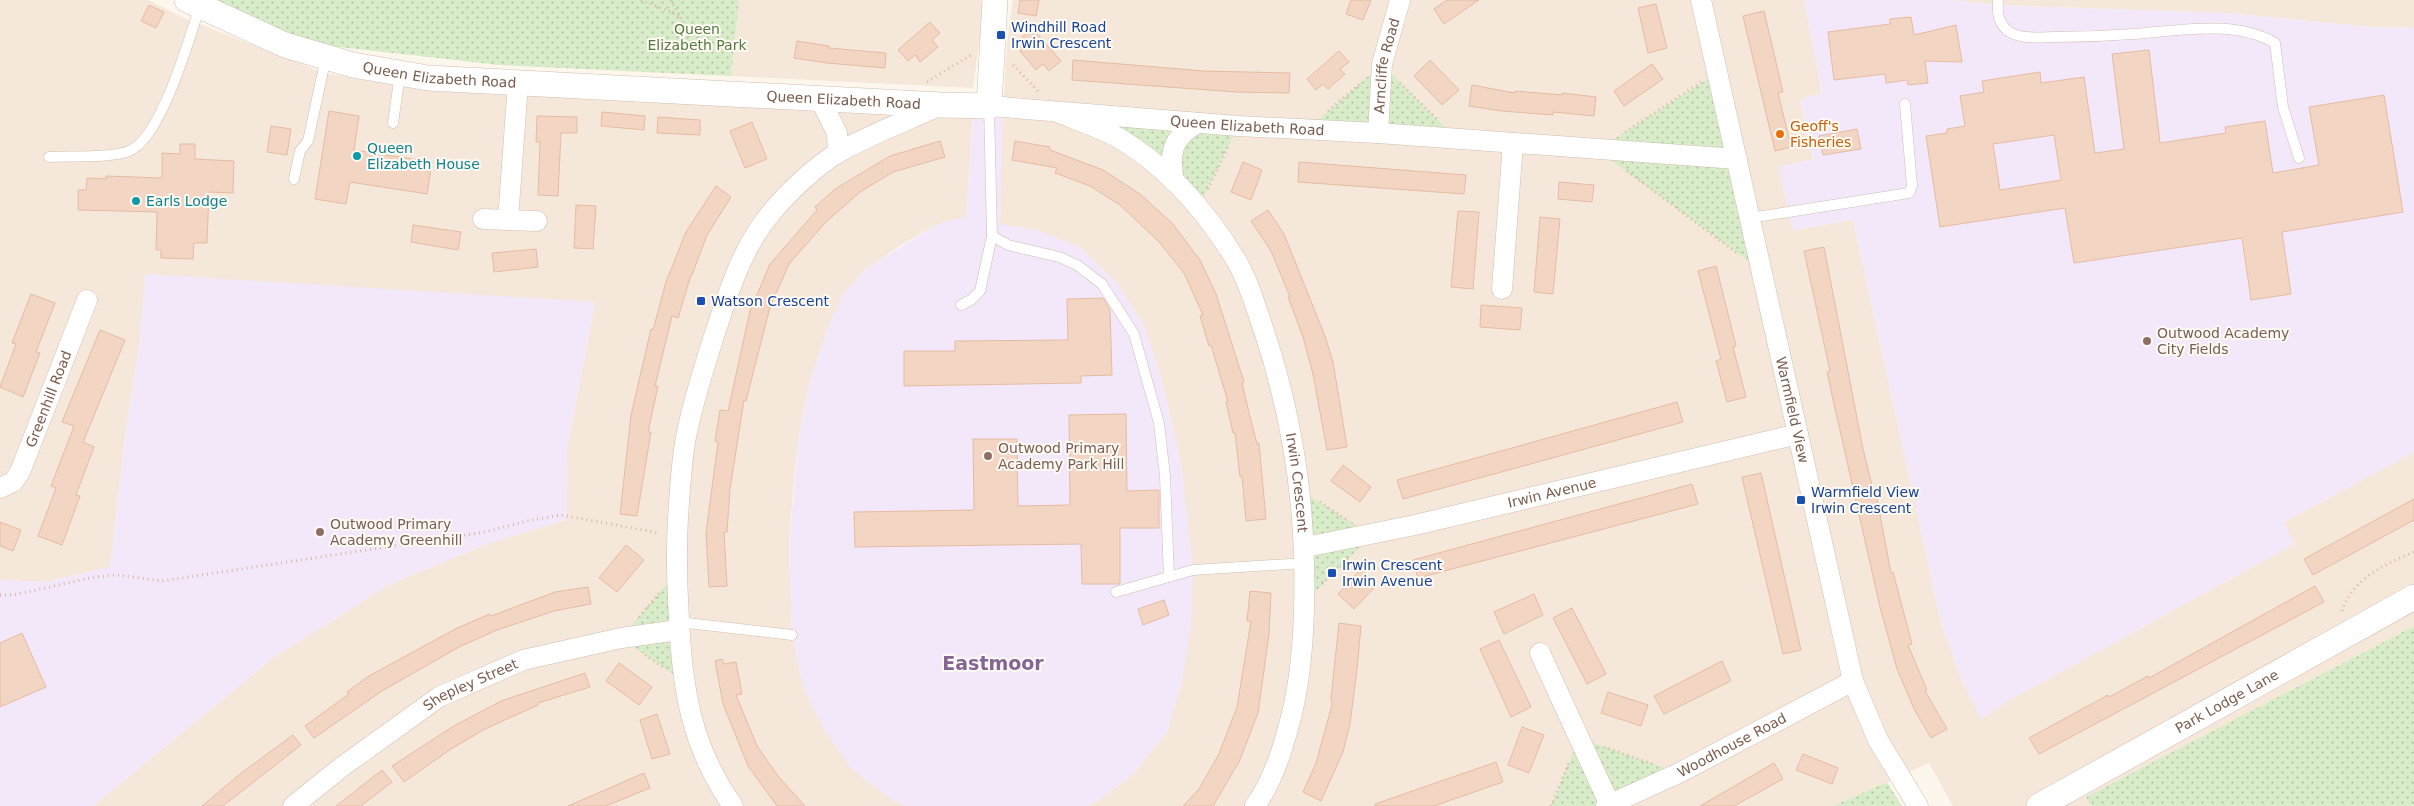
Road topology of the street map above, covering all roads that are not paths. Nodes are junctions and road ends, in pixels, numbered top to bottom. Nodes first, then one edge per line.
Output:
1 (995, 0) edge
2 (1400, 0) edge
3 (1701, 0) edge
4 (1998, 0) edge
5 (194, 3) edge
6 (326, 57) junction
7 (400, 73) junction
8 (518, 82) junction
9 (820, 99) junction
10 (1905, 104) dead end
11 (941, 105) junction
12 (989, 106) junction
13 (1057, 112) junction
14 (393, 123) dead end
15 (1198, 123) junction
16 (1378, 133) junction
17 (1513, 143) junction
18 (838, 152) junction
19 (49, 157) dead end
20 (2299, 158) dead end
21 (1737, 159) junction
22 (294, 179) dead end
23 (1174, 181) junction
24 (1750, 218) junction
25 (483, 219) dead end
26 (508, 220) junction
27 (538, 221) dead end
28 (992, 236) junction
29 (1502, 289) dead end
30 (87, 300) dead end
31 (961, 305) dead end
32 (1798, 434) junction
33 (0, 488) edge
34 (1306, 555) junction
35 (1169, 577) junction
36 (1116, 592) dead end
37 (2414, 597) edge
38 (679, 626) junction
39 (792, 635) dead end
40 (1540, 653) dead end
41 (1853, 681) junction
42 (725, 804) edge
43 (1608, 805) edge
44 (293, 806) edge
45 (1255, 806) edge
46 (1918, 806) edge
47 (2039, 806) edge

1 - 12 street
2 - 16 street, Arncliffe Road
3 - 21 street, Warmfield View
4 - 20 lane
5 - 6 street, Queen Elizabeth Road
5 - 19 lane
6 - 7 street, Queen Elizabeth Road
6 - 22 lane
7 - 8 street, Queen Elizabeth Road
7 - 14 lane
8 - 9 street, Queen Elizabeth Road
8 - 26 street
9 - 11 street, Queen Elizabeth Road
9 - 18 street
10 - 24 lane
11 - 12 street, Queen Elizabeth Road
11 - 18 street
12 - 13 street, Queen Elizabeth Road
12 - 28 lane
13 - 15 street, Queen Elizabeth Road
13 - 23 street, Irwin Crescent
15 - 16 street, Queen Elizabeth Road
15 - 23 street
16 - 17 street, Queen Elizabeth Road
17 - 21 street, Queen Elizabeth Road
17 - 29 street
18 - 38 street
21 - 24 street, Warmfield View
23 - 34 street, Irwin Crescent
24 - 32 street, Warmfield View
25 - 26 street
26 - 27 street
28 - 31 lane
28 - 35 lane
30 - 33 street, Greenhill Road
32 - 34 street, Irwin Avenue
32 - 41 street, Warmfield View
34 - 35 lane
34 - 45 street, Irwin Crescent
35 - 36 lane
37 - 47 street, Park Lodge Lane
38 - 39 lane
38 - 42 street
38 - 44 street, Shepley Street
40 - 43 street, Woodhouse Road
41 - 43 street, Woodhouse Road
41 - 46 street, Warmfield View

